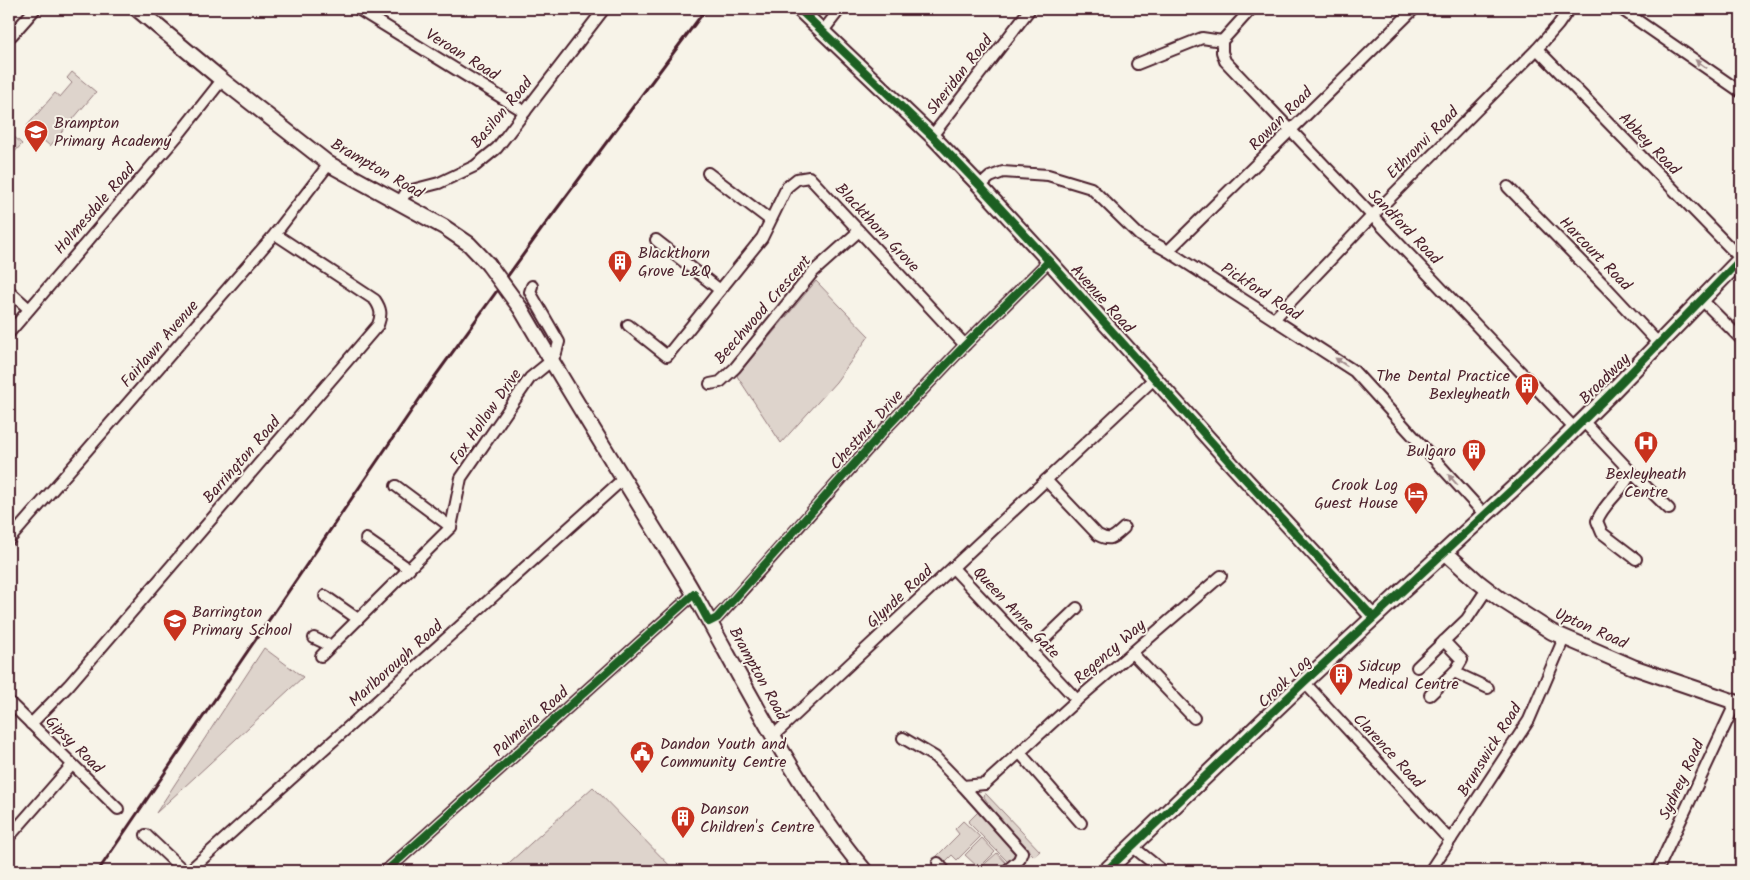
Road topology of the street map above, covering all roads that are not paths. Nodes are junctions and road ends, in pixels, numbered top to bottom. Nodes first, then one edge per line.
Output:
1 (35, 9) edge
2 (137, 9) edge
3 (358, 9) edge
4 (604, 9) edge
5 (799, 9) edge
6 (840, 9) edge
7 (1030, 9) edge
8 (1251, 9) edge
9 (1414, 9) edge
10 (1569, 9) edge
11 (1621, 9) edge
12 (823, 31) junction
13 (12, 35) dead end
14 (1222, 41) junction
15 (1537, 50) junction
16 (1137, 64) dead end
17 (222, 80) junction
18 (1741, 92) edge
19 (525, 112) junction
20 (1292, 130) junction
21 (932, 136) junction
22 (329, 164) junction
23 (708, 173) dead end
24 (980, 186) junction
25 (1508, 187) dead end
26 (399, 204) junction
27 (1372, 216) junction
28 (770, 220) junction
29 (859, 230) junction
30 (275, 234) junction
31 (656, 240) dead end
32 (1168, 250) junction
33 (1741, 259) edge
34 (1050, 260) junction
35 (532, 286) dead end
36 (720, 290) junction
37 (9, 291) edge
38 (1702, 300) junction
39 (29, 309) junction
40 (1275, 318) junction
41 (628, 325) dead end
42 (9, 333) edge
43 (1741, 339) edge
44 (1659, 344) junction
45 (965, 345) junction
46 (551, 361) junction
47 (1155, 378) junction
48 (710, 384) dead end
49 (1579, 425) junction
50 (1631, 472) junction
51 (623, 479) junction
52 (1046, 480) junction
53 (396, 486) dead end
54 (1669, 509) dead end
55 (1486, 516) junction
56 (451, 527) junction
57 (1124, 528) dead end
58 (366, 539) dead end
59 (9, 540) edge
60 (1446, 553) junction
61 (1636, 559) dead end
62 (953, 568) junction
63 (409, 569) junction
64 (1221, 576) dead end
65 (1487, 589) junction
66 (694, 594) junction
67 (325, 596) dead end
68 (1077, 608) dead end
69 (1373, 618) junction
70 (358, 620) junction
71 (709, 622) junction
72 (314, 638) dead end
73 (1564, 638) junction
74 (1444, 642) junction
75 (331, 646) junction
76 (1031, 652) junction
77 (1132, 652) junction
78 (321, 656) dead end
79 (1418, 667) dead end
80 (1454, 672) junction
81 (1304, 682) junction
82 (1488, 688) dead end
83 (1430, 695) dead end
84 (1077, 700) junction
85 (9, 702) edge
86 (1739, 702) edge
87 (1194, 718) dead end
88 (31, 724) junction
89 (773, 736) junction
90 (903, 738) dead end
91 (1020, 753) junction
92 (72, 765) junction
93 (963, 786) junction
94 (118, 809) dead end
95 (1081, 823) dead end
96 (146, 835) dead end
97 (9, 837) edge
98 (1451, 839) junction
99 (1133, 847) junction
100 (184, 871) edge
101 (189, 871) edge
102 (386, 871) edge
103 (865, 871) edge
104 (1006, 871) edge
105 (1106, 871) edge
106 (1163, 871) edge
107 (1430, 871) edge
108 (1656, 871) edge

1 - 13 street
2 - 17 street, Brampton Road
3 - 19 street, Veroan Road
4 - 19 street, Basilon Road
5 - 12 street, Avenue Road
6 - 12 street
7 - 21 street, Sheridan Road
8 - 14 street
9 - 20 street, Rowan Road
10 - 15 street, Ethronvi Road
18 -> 11 street
12 - 21 street, Avenue Road
14 - 16 street
14 - 20 street, Sandford Road
15 - 27 street, Ethronvi Road
15 - 33 street, Abbey Road
17 - 22 street, Brampton Road
17 - 39 street, Holmesdale Road
19 - 26 street, Basilon Road
20 - 27 street, Sandford Road
20 - 32 street, Rowan Road
21 - 24 street, Avenue Road
22 - 26 street, Brampton Road
22 - 30 street, Fairlawn Avenue
23 - 28 street
24 - 32 street, Pickford Road
24 - 34 street, Avenue Road
25 - 44 street, Harcourt Road
26 - 46 street, Brampton Road, bridge
27 - 40 street, Ethronvi Road
27 - 49 street, Sandford Road
28 - 29 street, Blackthorn Grove
28 - 36 street, Blackthorn Grove
29 - 45 street, Blackthorn Grove
29 - 48 street, Beechwood Crescent
30 - 59 street, Fairlawn Avenue
30 - 88 street, Barrington Road
31 - 36 street
32 - 40 street, Pickford Road
33 - 38 main road, Broadway
34 - 45 street, Chestnut Drive
34 - 47 street, Avenue Road
35 - 46 street
36 - 41 street, Blackthorn Grove
37 - 39 street
38 - 43 street
38 - 44 main road, Broadway
39 - 42 street, Holmesdale Road
55 -> 40 street, Pickford Road
44 - 49 main road, Broadway
45 - 71 street, Chestnut Drive
46 - 51 street, Brampton Road
46 - 56 street, Fox Hollow Drive
47 - 52 street, Glynde Road
47 - 69 street, Avenue Road
49 - 50 street, Sandford Road
49 - 55 main road, Broadway
50 - 54 street, Sandford Road
50 - 61 street
51 - 66 street, Brampton Road
51 - 101 street, Marlborough Road
52 - 57 street
52 - 62 street, Glynde Road
53 - 56 street
55 - 60 main road, Crook Log
56 - 63 street
58 - 63 street
60 - 65 street, Upton Road
60 - 69 main road, Crook Log
62 - 76 street, Queen Anne Gate
62 - 89 street, Glynde Road
63 - 70 street
64 - 77 street, Regency Way
65 - 73 street, Upton Road
65 - 74 street
66 - 71 street, Brampton Road
66 - 102 street, Palmeira Road
67 - 70 street
68 - 76 street
69 - 81 main road, Crook Log
70 - 75 street
71 - 89 street, Brampton Road
72 - 75 street
73 - 86 street, Upton Road
73 - 98 street, Brunswick Road
74 - 79 street
74 - 80 street
75 - 78 street
76 - 84 street, Queen Anne Gate
77 - 84 street, Regency Way
77 - 87 street
80 - 82 street
80 - 83 street
81 - 98 street, Clarence Road
81 - 99 main road, Crook Log
84 - 91 street, Regency Way
85 - 88 street, Gipsy Road
86 - 108 street, Sydney Road
88 - 92 street, Gipsy Road
89 - 103 street, Brampton Road
90 - 93 street
91 - 93 street, Regency Way
91 - 95 street
92 - 94 street, Gipsy Road
92 - 97 street
93 - 104 street
96 - 100 street
98 - 107 street, Brunswick Road
99 - 105 main road, Crook Log
99 - 106 street

